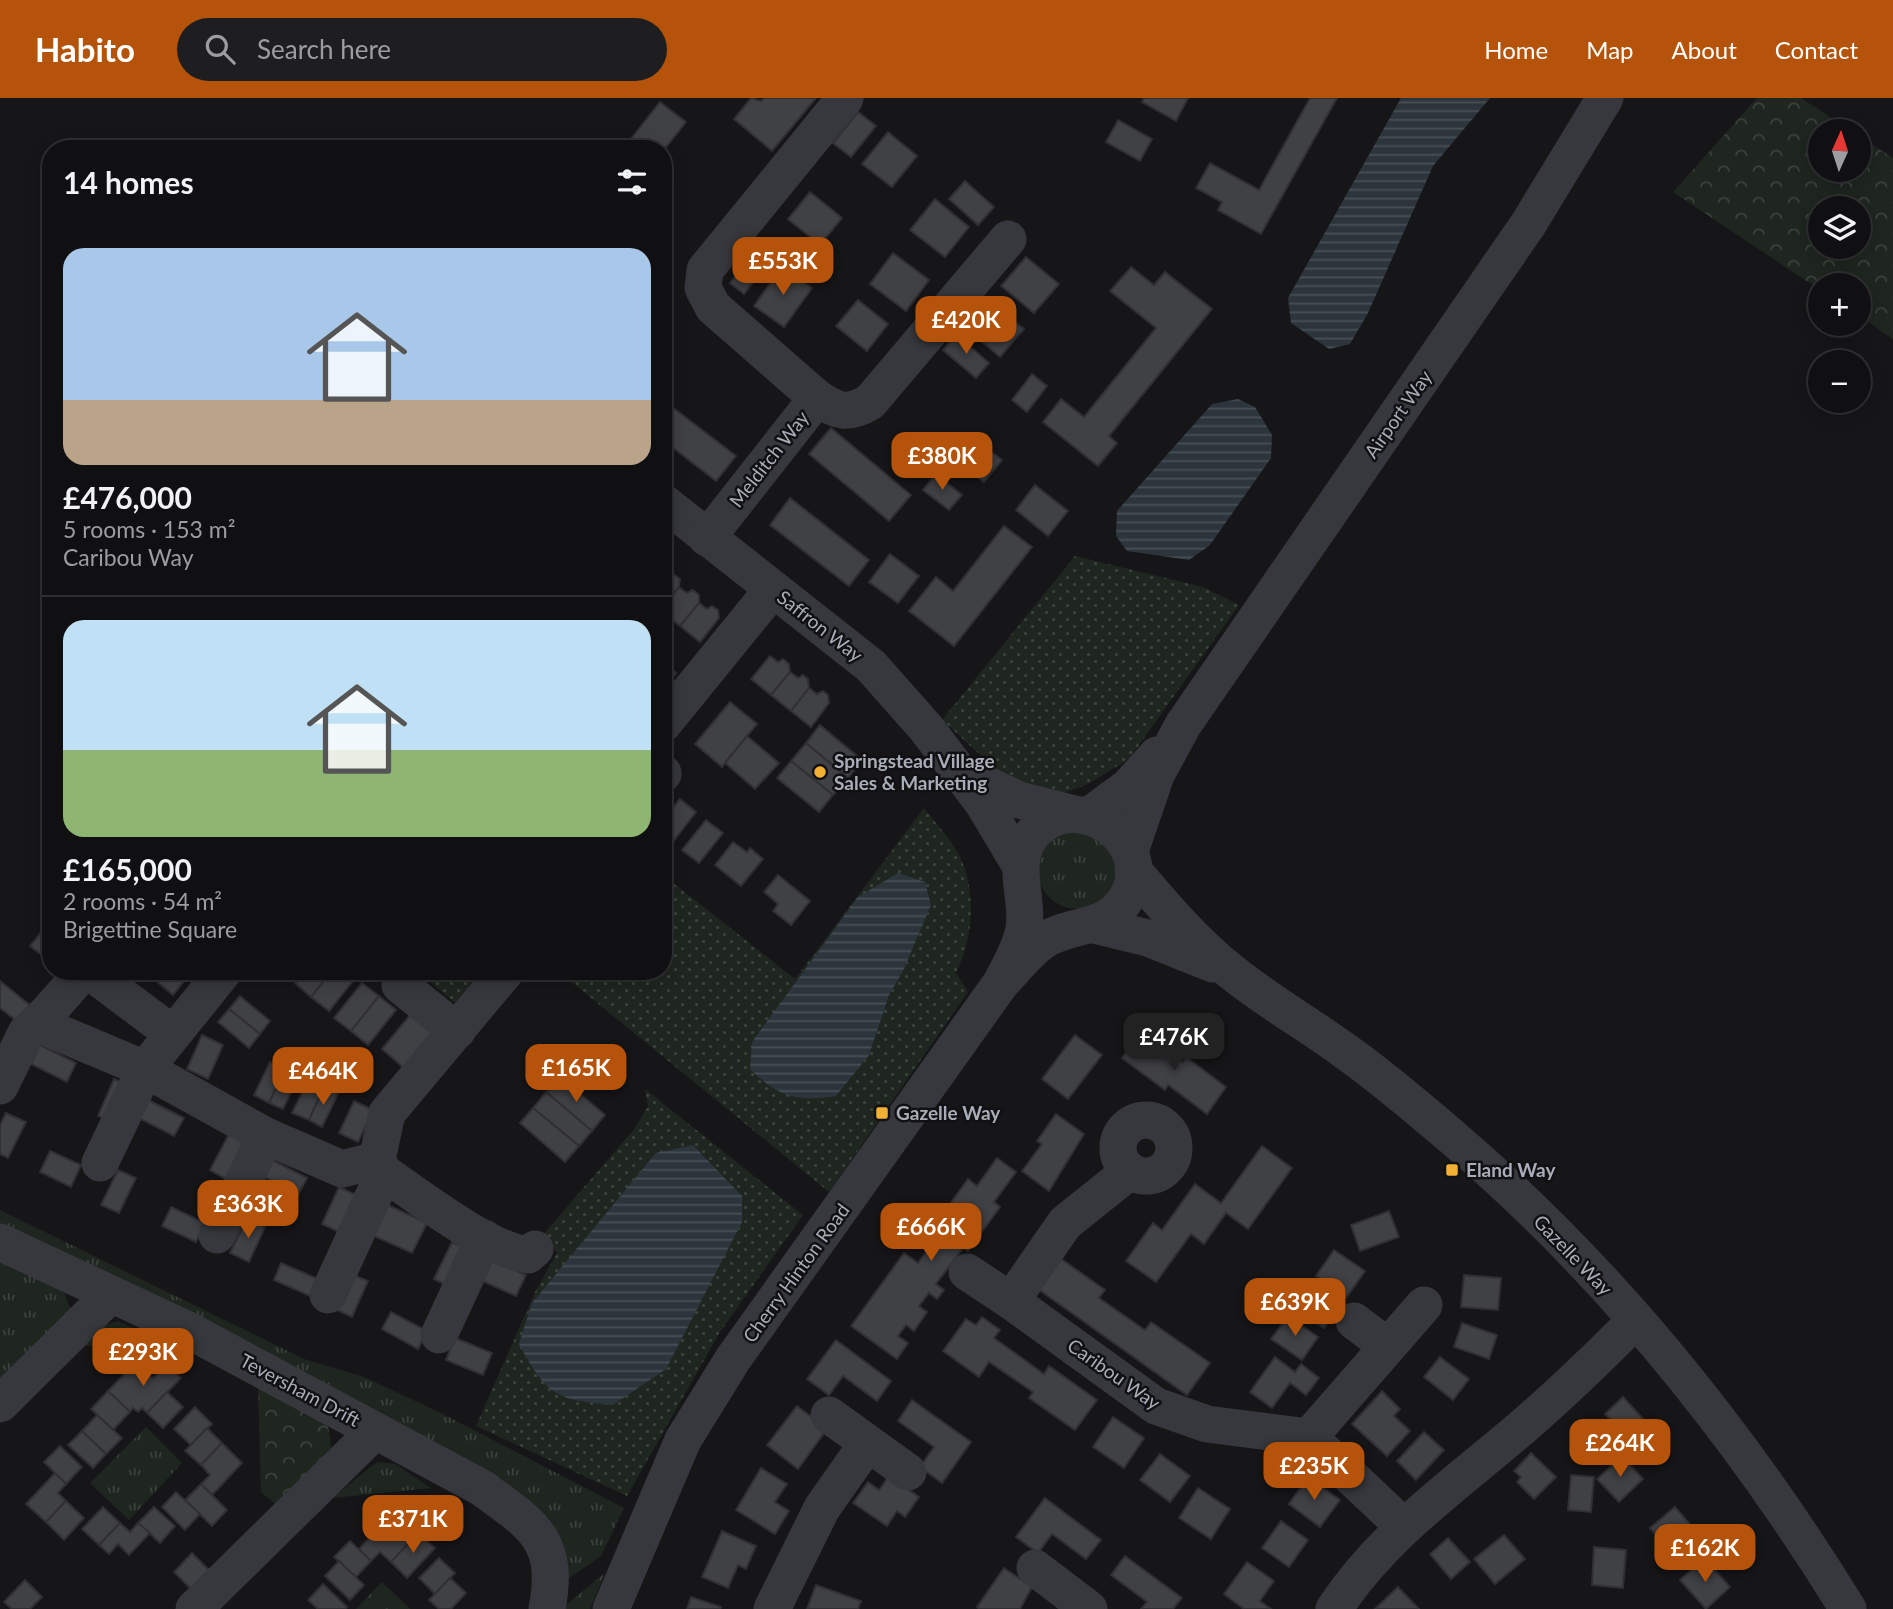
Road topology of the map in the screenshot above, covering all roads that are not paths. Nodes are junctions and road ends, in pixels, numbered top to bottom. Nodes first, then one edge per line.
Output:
1 (845, 98) edge
2 (1605, 98) edge
3 (1008, 239) dead end
4 (817, 398) junction
5 (672, 509) edge
6 (707, 538) junction
7 (773, 589) junction
8 (672, 713) edge
9 (1183, 725) junction
10 (956, 770) junction
11 (1082, 815) junction
12 (1132, 861) junction
13 (1020, 870) junction
14 (1089, 926) junction
15 (1227, 969) junction
16 (78, 980) edge
17 (98, 980) edge
18 (217, 980) edge
19 (499, 980) edge
20 (1001, 983) junction
21 (400, 985) dead end
22 (47, 1013) junction
23 (457, 1031) junction
24 (173, 1034) junction
25 (145, 1069) junction
26 (0, 1086) edge
27 (266, 1136) junction
28 (100, 1163) dead end
29 (380, 1167) junction
30 (1130, 1171) dead end
31 (217, 1235) dead end
32 (484, 1238) junction
33 (0, 1242) edge
34 (535, 1249) dead end
35 (967, 1272) dead end
36 (111, 1294) junction
37 (328, 1295) dead end
38 (1011, 1301) junction
39 (1424, 1305) dead end
40 (1354, 1321) dead end
41 (1635, 1321) junction
42 (439, 1335) dead end
43 (1387, 1346) junction
44 (0, 1404) edge
45 (829, 1415) dead end
46 (375, 1431) junction
47 (1310, 1437) junction
48 (867, 1444) junction
49 (908, 1472) dead end
50 (1403, 1526) junction
51 (1035, 1569) dead end
52 (1074, 1605) edge
53 (194, 1609) edge
54 (547, 1609) edge
55 (611, 1609) edge
56 (772, 1609) edge
57 (1334, 1609) edge
58 (1848, 1609) edge

1 - 4 street, Melditch Way
2 - 9 street, Airport Way
3 - 4 street
4 - 6 street, Melditch Way
5 - 6 street, Saffron Way
6 - 7 street, Saffron Way
7 - 8 street
7 - 10 street, Saffron Way
9 - 11 street, Airport Way
9 - 12 street, Airport Way
10 - 11 street, Saffron Way
10 - 13 street, Saffron Way
11 - 12 street
11 - 13 street
12 - 14 street
12 - 15 street, Gazelle Way
13 - 14 street
13 - 20 street
14 - 15 street, Gazelle Way
14 - 20 street
15 - 41 street, Gazelle Way
16 - 22 street
17 - 24 street
18 - 24 street
19 - 23 street
20 - 55 street, Cherry Hinton Road
21 - 23 street
22 - 25 street
22 - 26 street
23 - 29 street
24 - 25 street
25 - 27 street
25 - 28 street
27 - 29 street
27 - 31 street
29 - 32 street
29 - 37 street
30 - 38 street
32 - 34 street
32 - 42 street
33 - 36 street, Teversham Drift
35 - 38 street, Caribou Way
36 - 44 street
36 - 46 street, Teversham Drift
38 - 47 street, Caribou Way
39 - 43 street
40 - 43 street
41 - 50 street
41 - 58 street, Gazelle Way
43 - 47 street
45 - 48 street
46 - 53 street, Teversham Drift
46 - 54 street, Teversham Drift
47 - 50 street
48 - 49 street
48 - 56 street
50 - 57 street
51 - 52 street

